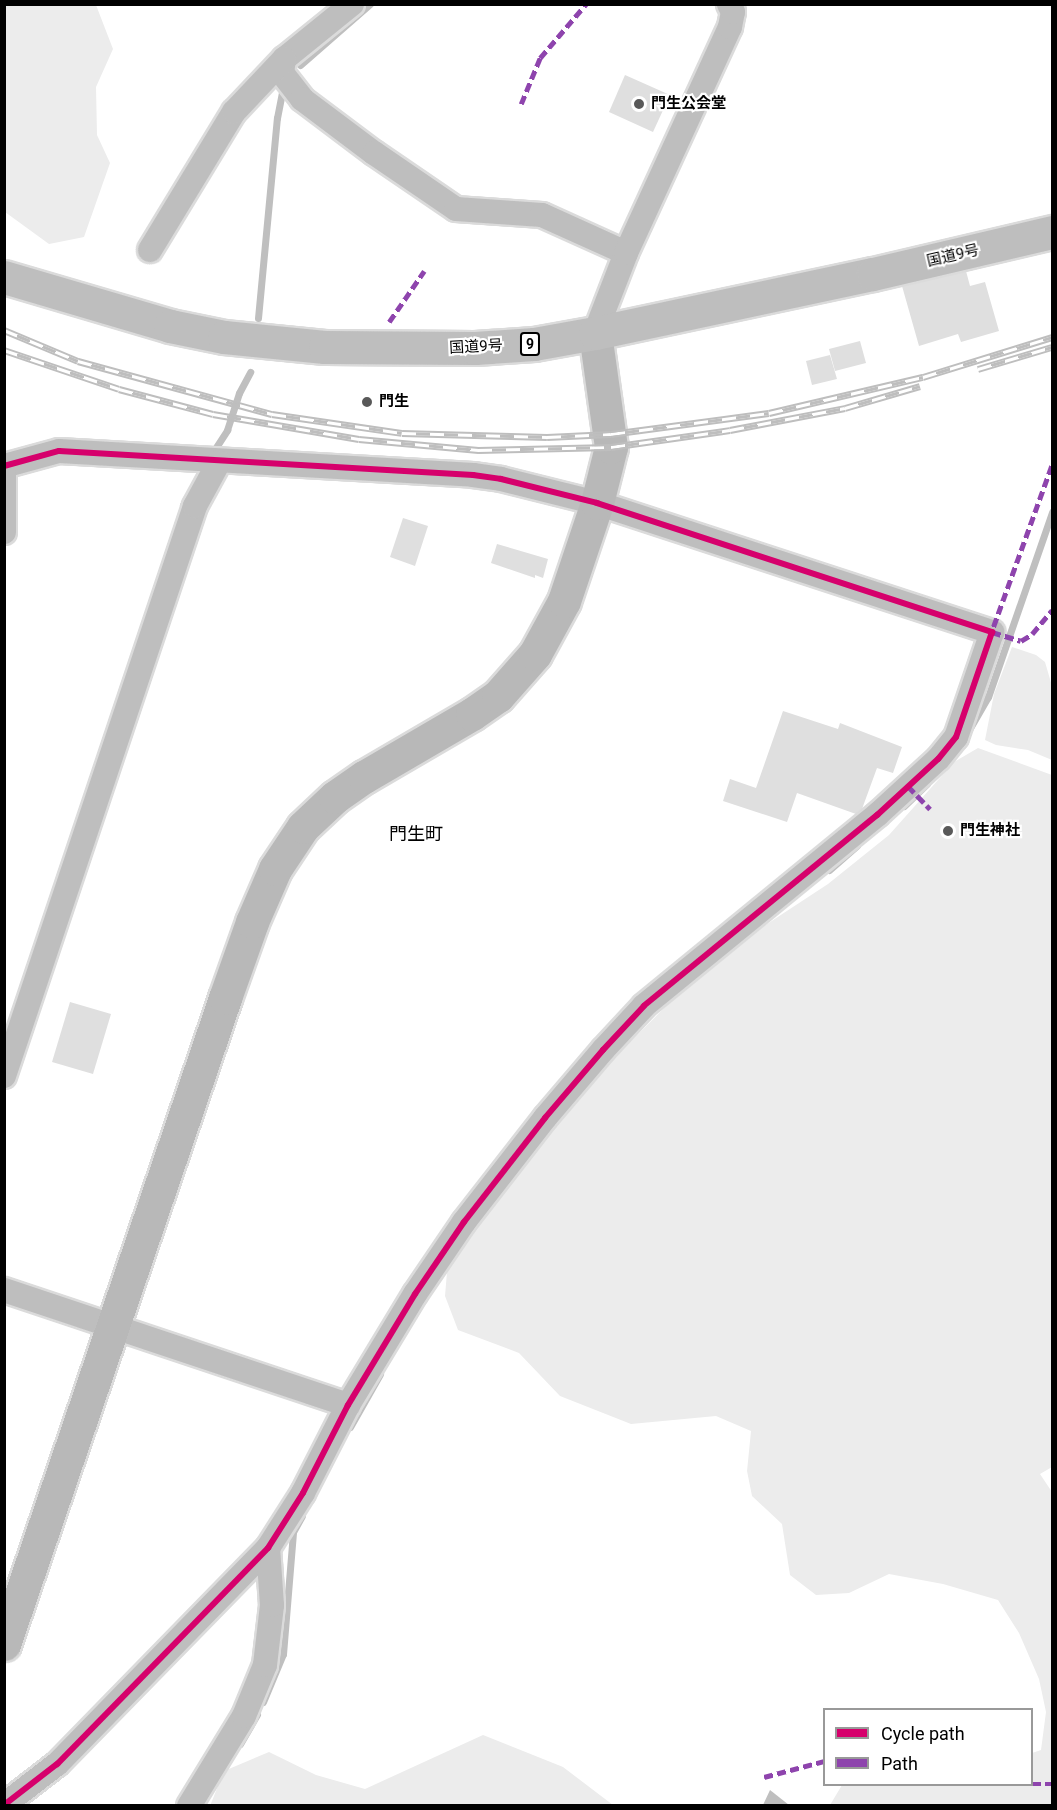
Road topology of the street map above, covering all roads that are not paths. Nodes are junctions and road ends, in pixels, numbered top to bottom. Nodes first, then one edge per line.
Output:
1 (352, 4) edge
2 (730, 5) edge
3 (284, 59) junction
4 (1053, 232) edge
5 (150, 250) dead end
6 (626, 253) junction
7 (4, 278) edge
8 (595, 333) junction
9 (209, 461) junction
10 (4, 466) edge
11 (4, 474) edge
12 (597, 503) junction
13 (4, 532) edge
14 (4, 1076) edge
15 (4, 1290) edge
16 (115, 1327) junction
17 (348, 1405) junction
18 (268, 1548) junction
19 (4, 1644) edge
20 (4, 1805) edge
21 (189, 1806) edge

1 - 3 street
2 - 6 street
3 - 5 street
3 - 6 street
4 - 8 highway, 国道9号 / 9
6 - 8 street
7 - 8 highway, 国道9号 / 9
8 - 12 street
9 - 10 street
9 - 12 street
9 - 14 street
11 - 13 street
12 - 16 street
12 - 17 street
15 - 16 street
16 - 17 street
16 - 19 street
17 - 18 street
18 - 20 street
18 - 21 street

